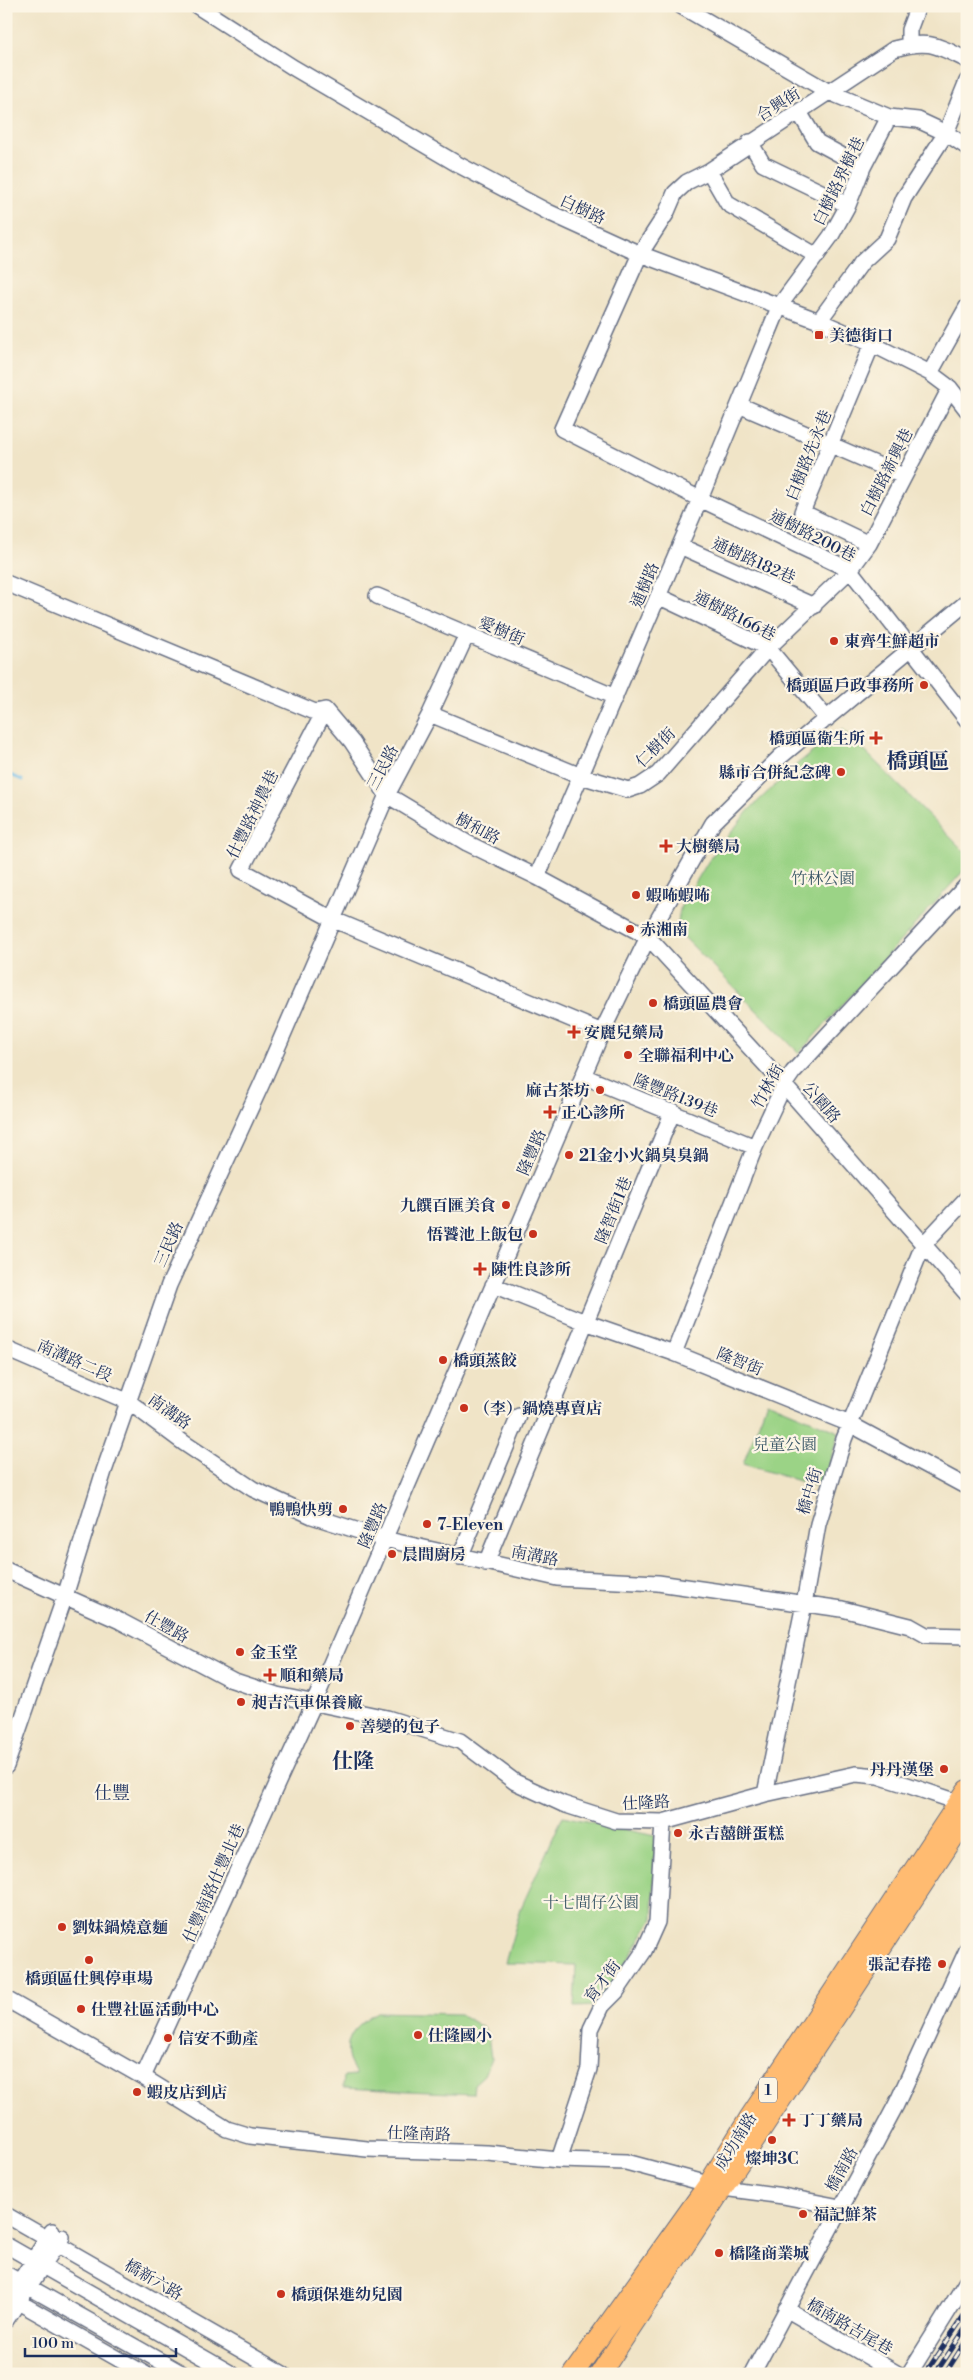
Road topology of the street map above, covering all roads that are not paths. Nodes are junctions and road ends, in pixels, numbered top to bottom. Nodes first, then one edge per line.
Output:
1 (197, 6) edge
2 (681, 6) edge
3 (918, 6) edge
4 (909, 45) junction
5 (967, 60) edge
6 (967, 82) edge
7 (829, 92) junction
8 (799, 112) junction
9 (889, 117) junction
10 (946, 133) junction
11 (750, 142) junction
12 (967, 147) edge
13 (863, 166) junction
14 (709, 171) junction
15 (848, 206) junction
16 (640, 254) junction
17 (817, 256) junction
18 (780, 306) junction
19 (967, 307) edge
20 (819, 320) junction
21 (872, 344) junction
22 (930, 373) junction
23 (950, 388) junction
24 (740, 405) junction
25 (967, 410) edge
26 (830, 445) junction
27 (903, 476) junction
28 (700, 499) junction
29 (869, 544) junction
30 (680, 546) junction
31 (850, 570) junction
32 (6, 583) edge
33 (377, 596) dead end
34 (658, 596) junction
35 (967, 602) edge
36 (814, 606) junction
37 (467, 634) junction
38 (768, 648) junction
39 (911, 650) junction
40 (615, 697) junction
41 (325, 710) junction
42 (430, 714) junction
43 (827, 719) junction
44 (967, 720) edge
45 (581, 776) junction
46 (387, 795) junction
47 (537, 877) junction
48 (967, 885) edge
49 (332, 919) junction
50 (648, 937) junction
51 (602, 1032) junction
52 (583, 1076) junction
53 (784, 1085) junction
54 (673, 1111) junction
55 (755, 1147) junction
56 (967, 1198) edge
57 (923, 1245) junction
58 (493, 1286) junction
59 (967, 1294) edge
60 (586, 1322) junction
61 (6, 1349) edge
62 (674, 1353) junction
63 (129, 1402) junction
64 (519, 1416) dead end
65 (850, 1424) junction
66 (967, 1488) edge
67 (384, 1539) junction
68 (460, 1557) junction
69 (486, 1563) junction
70 (6, 1570) edge
71 (65, 1596) junction
72 (804, 1604) junction
73 (967, 1636) edge
74 (314, 1704) junction
75 (6, 1766) edge
76 (764, 1794) junction
77 (965, 1804) edge
78 (663, 1822) junction
79 (967, 1950) edge
80 (6, 1999) edge
81 (143, 2077) junction
82 (559, 2160) junction
83 (715, 2187) junction
84 (840, 2207) junction
85 (6, 2215) edge
86 (55, 2238) junction
87 (6, 2245) edge
88 (38, 2263) junction
89 (6, 2274) edge
90 (967, 2281) edge
91 (25, 2284) junction
92 (10, 2299) edge
93 (786, 2309) junction
94 (6, 2320) edge
95 (145, 2374) edge
96 (183, 2374) edge
97 (232, 2374) edge
98 (283, 2374) edge
99 (573, 2374) edge
100 (600, 2374) edge
101 (752, 2374) edge
102 (898, 2374) edge
103 (909, 2374) edge

1 - 16 street, 白樹路
2 - 7 street
3 - 4 street
4 - 5 street, 合興街
4 - 7 street, 合興街
6 - 10 street
7 - 8 street, 合興街
7 - 9 street
8 - 11 street, 合興街
8 - 13 street
9 - 10 street
9 - 13 street, 白樹路界樹巷
10 - 12 street
10 - 20 street
11 - 14 street, 合興街
11 - 15 street
13 - 15 street, 白樹路界樹巷
14 - 16 street, 合興街
14 - 17 street
15 - 17 street, 白樹路界樹巷
16 - 18 street, 白樹路
16 - 28 street, 通樹路200巷
17 - 18 street, 白樹路界樹巷
18 - 20 street, 白樹路
18 - 24 street, 通樹路
19 - 22 street
20 - 21 street, 白樹路
21 - 22 street, 白樹路
21 - 26 street, 白樹路先永巷
22 - 23 street, 白樹路
23 - 25 street, 白樹路
23 - 27 street, 白樹路新興巷
24 - 26 street
24 - 28 street, 通樹路
26 - 27 street
26 - 29 street, 白樹路先永巷
27 - 29 street, 白樹路新興巷
28 - 30 street, 通樹路
28 - 31 street, 通樹路200巷
29 - 31 street, 白樹路新興巷
30 - 34 street, 通樹路
30 - 36 street, 通樹路182巷
31 - 36 street, 仁樹街
31 - 39 street, 通樹路200巷
32 - 41 street
33 - 37 street, 愛樹街
34 - 38 street, 通樹路166巷
34 - 40 street, 通樹路
35 - 39 street, 隆豐路
36 - 38 street, 仁樹街
37 - 40 street, 愛樹街
37 - 42 street, 三民路
38 - 43 street, 通樹路166巷
38 - 45 street, 仁樹街
39 - 43 street, 隆豐路
39 - 44 street, 通樹路200巷
40 - 45 street, 通樹路
41 - 46 street, 樹和路
41 - 49 street, 仕豐路神農巷
42 - 45 street, 仁樹街
42 - 46 street, 三民路
43 - 50 street, 隆豐路
45 - 47 street, 通樹路
46 - 47 street, 樹和路
46 - 49 street, 三民路
47 - 50 street, 樹和路
48 - 53 street, 竹林街
49 - 51 street
49 - 63 street, 三民路
50 - 51 street, 隆豐路
50 - 53 street, 公園路
51 - 52 street, 隆豐路
52 - 54 street, 隆豐路139巷
52 - 58 street, 隆豐路
53 - 55 street, 竹林街
53 - 57 street, 公園路
54 - 55 street, 隆豐路139巷
54 - 60 street, 隆智街1巷
55 - 62 street, 竹林街
56 - 57 street, 橋中街
57 - 59 street, 公園路
57 - 65 street, 橋中街
58 - 60 street, 隆智街
58 - 67 street, 隆豐路
60 - 62 street, 隆智街
60 - 69 street, 隆智街1巷
61 - 63 street, 南溝路二段
62 - 65 street, 隆智街
63 - 67 street, 南溝路
63 - 71 street, 三民路
64 - 68 street
65 - 66 street, 隆智街
65 - 72 street, 橋中街
67 - 68 street, 南溝路
67 - 74 street, 隆豐路
68 - 69 street, 南溝路
69 - 72 street, 南溝路
70 - 71 street, 仕豐路
71 - 74 street, 仕豐路
71 - 75 street, 三民路
72 - 73 street, 南溝路
72 - 76 street, 橋中街
74 - 78 street, 仕隆路
74 - 81 street, 仕豐南路仕豐北巷
76 - 77 street, 仕隆路
76 - 78 street, 仕隆路
77 - 83 main road, 成功南路 / 1
78 - 82 street, 育才街
79 - 84 street, 橋南路
80 - 81 street, 仕隆南路
81 - 82 street, 仕隆南路
82 - 83 street, 仕隆南路
83 - 84 street, 仕隆南路
83 - 99 main road, 成功南路 / 1
83 - 100 main road, 成功南路 / 1
84 - 93 street, 橋南路
85 - 86 street, 橋新六路
86 - 88 street
86 - 98 street, 橋新六路
87 - 88 street
88 - 91 street
88 - 97 street
89 - 91 street
90 - 103 street
91 - 92 street
91 - 96 street
92 - 94 street
92 - 95 street
93 - 101 street, 橋南路
93 - 102 street, 橋南路吉尾巷

